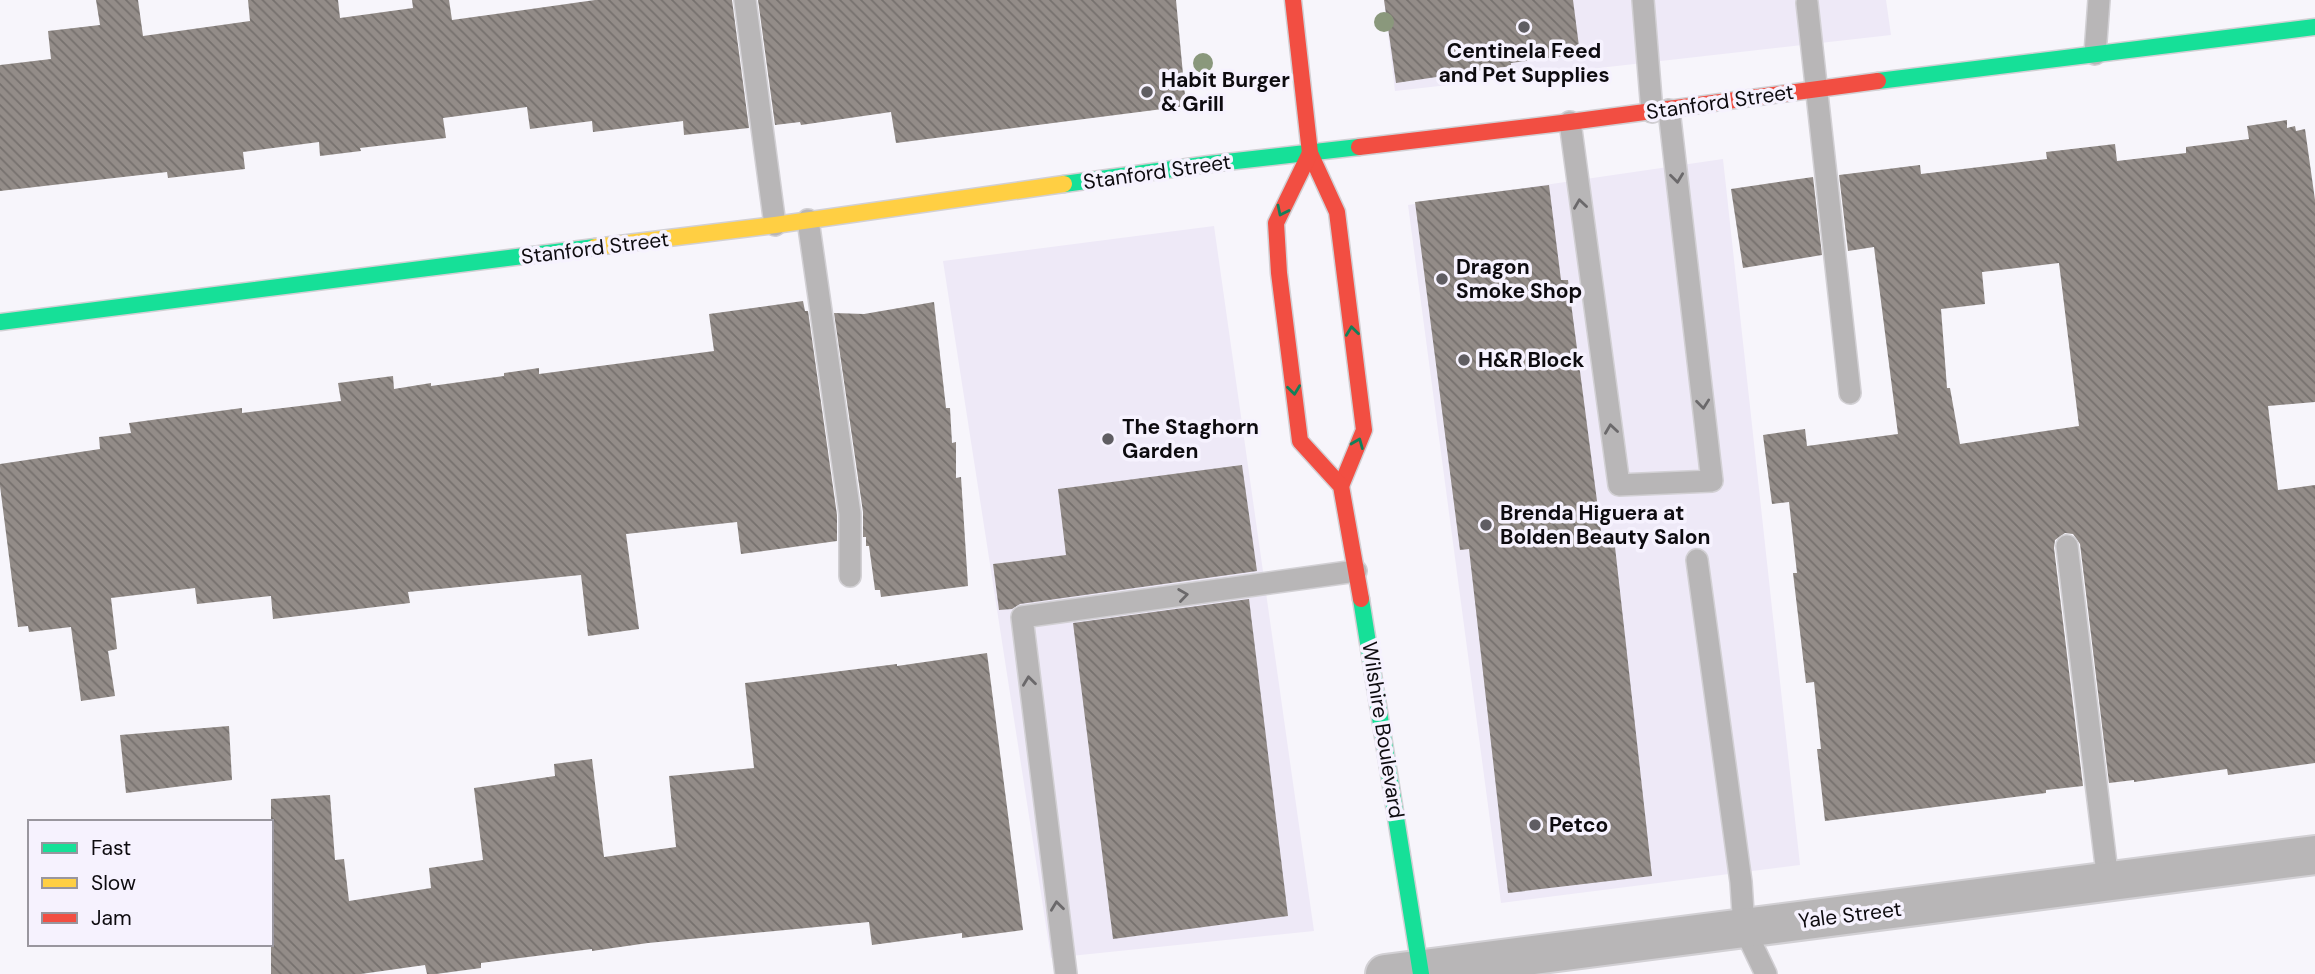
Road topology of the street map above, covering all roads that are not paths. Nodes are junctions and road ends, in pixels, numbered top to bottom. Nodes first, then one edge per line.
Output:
1 (745, 0) edge
2 (1293, 0) edge
3 (1643, 0) edge
4 (2099, 0) edge
5 (1807, 3) dead end
6 (2315, 27) edge
7 (2095, 54) junction
8 (1817, 88) junction
9 (1661, 111) junction
10 (1570, 122) junction
11 (1310, 153) junction
12 (808, 220) junction
13 (775, 225) junction
14 (0, 322) edge
15 (1850, 393) dead end
16 (1341, 485) junction
17 (2067, 546) dead end
18 (1697, 560) dead end
19 (1356, 571) junction
20 (850, 576) dead end
21 (2315, 855) edge
22 (2108, 881) junction
23 (1744, 928) junction
24 (1409, 972) edge
25 (1066, 974) edge
26 (1766, 974) edge

1 - 13 lane
2 - 11 street
3 - 9 lane
4 - 7 lane
5 - 8 lane
6 - 7 street, Stanford Street
7 - 8 street, Stanford Street
8 - 9 street, Stanford Street
8 - 15 lane
9 - 10 street, Stanford Street
9 -> 10 lane
10 - 11 street, Stanford Street
11 - 12 street, Stanford Street
16 -> 11 street
11 -> 16 street
12 - 13 street, Stanford Street
12 - 20 lane
13 - 14 street, Stanford Street
16 - 19 street, Wilshire Boulevard
17 - 22 lane
18 - 23 lane
19 - 24 street, Wilshire Boulevard
25 -> 19 lane
21 - 22 street, Yale Street
22 - 23 street, Yale Street
23 - 24 street, Yale Street
23 - 26 lane

